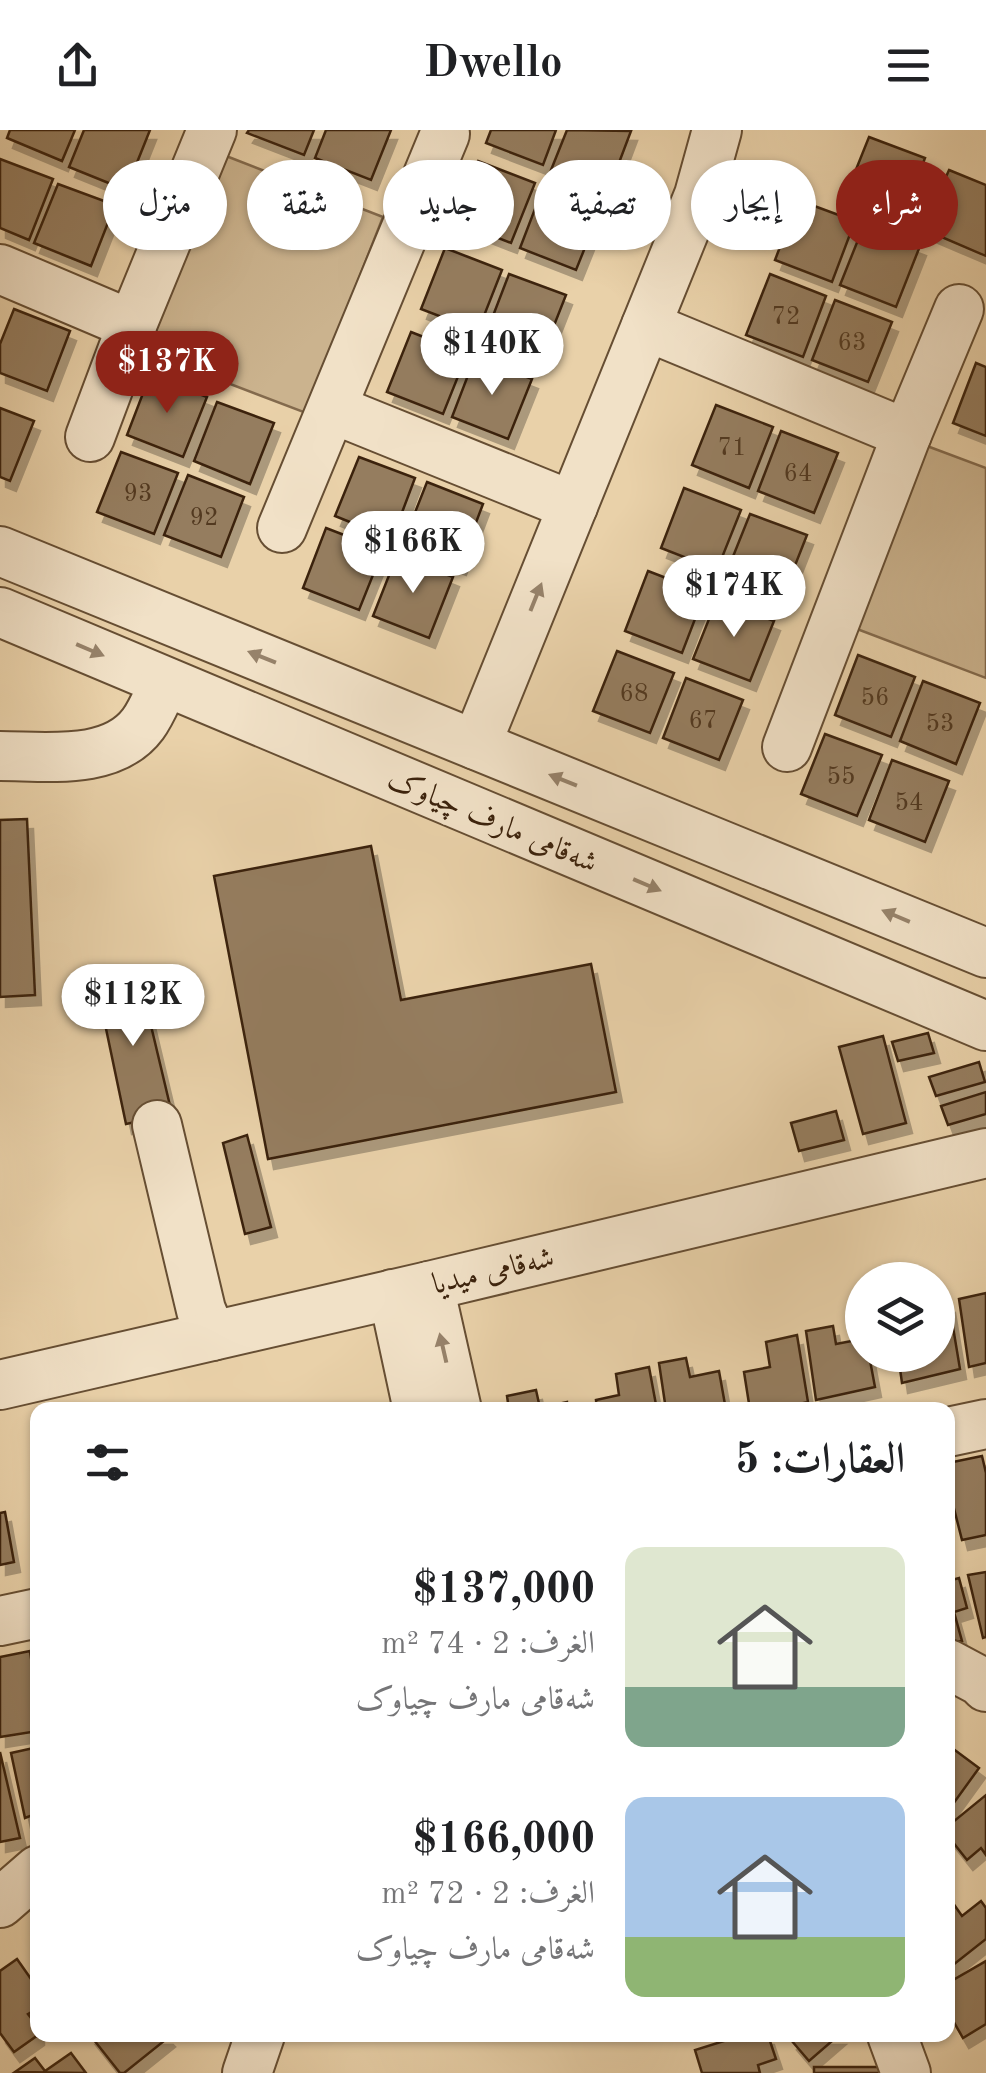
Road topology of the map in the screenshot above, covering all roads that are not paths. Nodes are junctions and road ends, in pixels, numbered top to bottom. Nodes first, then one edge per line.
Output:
1 (212, 130) edge
2 (717, 130) edge
3 (743, 130) edge
4 (445, 134) dead end
5 (709, 160) edge
6 (723, 160) edge
7 (691, 216) edge
8 (0, 269) edge
9 (959, 309) dead end
10 (132, 325) junction
11 (646, 326) junction
12 (333, 409) junction
13 (907, 434) junction
14 (90, 437) dead end
15 (573, 506) junction
16 (282, 528) dead end
17 (0, 550) edge
18 (0, 612) edge
19 (165, 682) junction
20 (476, 745) junction
21 (788, 747) dead end
22 (0, 756) edge
23 (754, 857) junction
24 (728, 919) junction
25 (986, 954) edge
26 (986, 1026) edge
27 (157, 1126) dead end
28 (986, 1152) edge
29 (411, 1290) junction
30 (212, 1336) junction
31 (0, 1385) edge
32 (418, 1402) edge
33 (454, 1402) edge
34 (986, 1424) edge
35 (955, 1431) edge
36 (30, 1616) edge
37 (0, 1622) edge
38 (258, 2042) edge
39 (895, 2042) edge
40 (248, 2073) edge
41 (906, 2073) edge

1 - 10 street
2 - 5 street
3 - 6 street
4 - 12 street
7 - 11 street
8 - 10 street
9 - 13 street
10 - 14 street
11 - 13 street
11 - 15 street
12 - 15 street
12 - 16 street
13 - 21 street
20 -> 15 street
20 -> 17 street, شەقامی مارف چیاوک
18 -> 19 street, شەقامی مارف چیاوک
19 - 22 street
19 -> 24 street, شەقامی مارف چیاوک
23 -> 20 street, شەقامی مارف چیاوک
23 - 24 street
25 -> 23 street, شەقامی مارف چیاوک
24 - 26 street, شەقامی مارف چیاوک
27 - 30 street
28 - 29 street, شەقامی میدیا
29 - 30 street, شەقامی میدیا
29 - 32 street
33 -> 29 street
30 - 31 street, شەقامی میدیا
34 - 35 street
36 - 37 street
38 - 40 street
39 - 41 street

